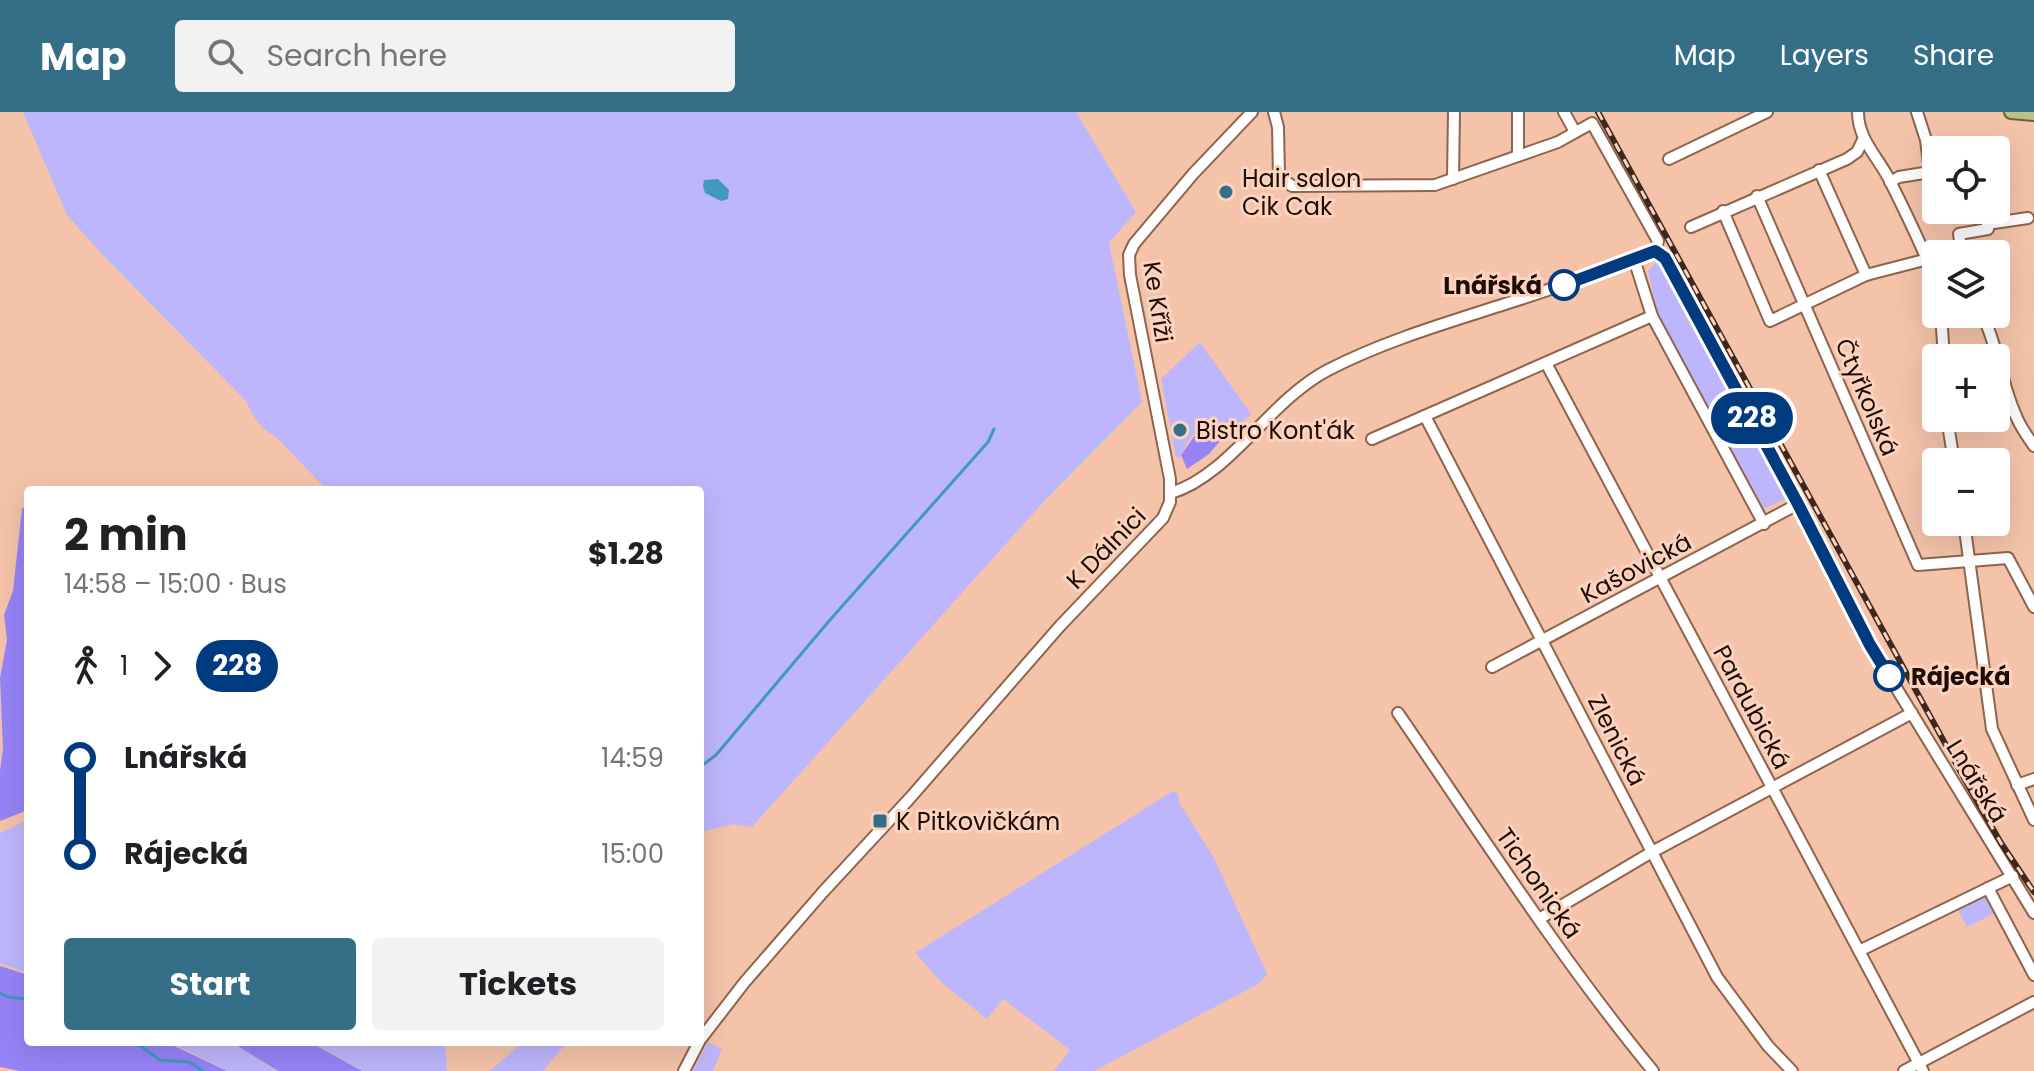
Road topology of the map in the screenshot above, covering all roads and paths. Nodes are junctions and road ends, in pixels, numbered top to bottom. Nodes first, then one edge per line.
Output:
1 (1252, 112) edge
2 (1274, 112) edge
3 (1454, 112) edge
4 (1518, 112) edge
5 (1564, 112) edge
6 (1767, 112) edge
7 (1857, 112) edge
8 (1917, 112) edge
9 (2011, 112) edge
10 (2034, 114) edge
11 (1575, 132) junction
12 (1863, 140) junction
13 (1518, 156) junction
14 (1669, 159) dead end
15 (1819, 170) junction
16 (1453, 179) junction
17 (1890, 182) junction
18 (1757, 196) junction
19 (1723, 211) junction
20 (2028, 218) dead end
21 (1691, 227) dead end
22 (1960, 240) edge
23 (1922, 247) edge
24 (1655, 251) junction
25 (1634, 259) junction
26 (1922, 261) edge
27 (1866, 275) junction
28 (1805, 305) junction
29 (1652, 316) junction
30 (1989, 328) edge
31 (1546, 363) junction
32 (1425, 416) junction
33 (1372, 439) dead end
34 (2034, 446) edge
35 (1171, 493) junction
36 (1798, 504) junction
37 (1764, 524) junction
38 (1967, 536) edge
39 (1971, 559) junction
40 (1660, 578) junction
41 (2034, 607) edge
42 (1543, 639) junction
43 (1492, 667) dead end
44 (1398, 713) dead end
45 (1912, 713) junction
46 (2034, 779) edge
47 (2017, 785) junction
48 (1773, 788) junction
49 (2034, 820) edge
50 (1652, 852) junction
51 (2013, 876) junction
52 (1988, 888) junction
53 (2034, 913) edge
54 (1539, 919) junction
55 (1859, 951) junction
56 (2034, 975) edge
57 (2034, 1002) edge
58 (704, 1036) edge
59 (697, 1046) edge
60 (1921, 1067) edge
61 (684, 1071) edge
62 (1653, 1071) edge
63 (1792, 1071) edge
64 (1904, 1071) edge

1 - 35 street, Ke Kříži
2 - 16 street
3 - 16 street
4 - 13 street
5 - 11 street
6 - 14 street
7 - 12 street
8 - 17 street
9 - 10 main road
11 - 13 street
11 - 24 street, Lnářská
12 - 15 street
12 - 17 street
13 - 16 street
15 - 18 street
15 - 27 street
17 - 23 street
18 - 19 street
18 - 28 street, Čtyřkolská
19 - 21 street
19 - 28 street
20 - 22 street
24 - 25 street, K Dálnici
24 - 36 street, Lnářská
25 - 29 street
25 - 35 street, K Dálnici
26 - 27 street
27 - 28 street
28 - 39 street, Čtyřkolská
29 - 31 street
29 - 37 street
30 - 34 street
31 - 32 street
31 - 40 street, Pardubická
32 - 33 street
32 - 42 street, Zlenická
35 - 58 street, K Dálnici
36 - 37 street, Kašovická
36 - 45 street, Lnářská
37 - 40 street, Kašovická
38 - 39 street
39 - 41 street
39 - 47 street
40 - 42 street, Kašovická
40 - 48 street, Pardubická
42 - 43 street, Kašovická
42 - 50 street, Zlenická
44 - 54 street, Tichonická
45 - 48 street
45 - 51 street, Lnářská
46 - 47 street
47 - 49 street
48 - 50 street
48 - 55 street, Pardubická
50 - 54 street
50 - 63 street, Zlenická
51 - 52 street
51 - 53 street, Lnářská
52 - 55 street
52 - 56 street
54 - 62 street, Tichonická
55 - 60 street, Pardubická
57 - 60 street
59 - 61 street, K Dálnici
60 - 64 street

